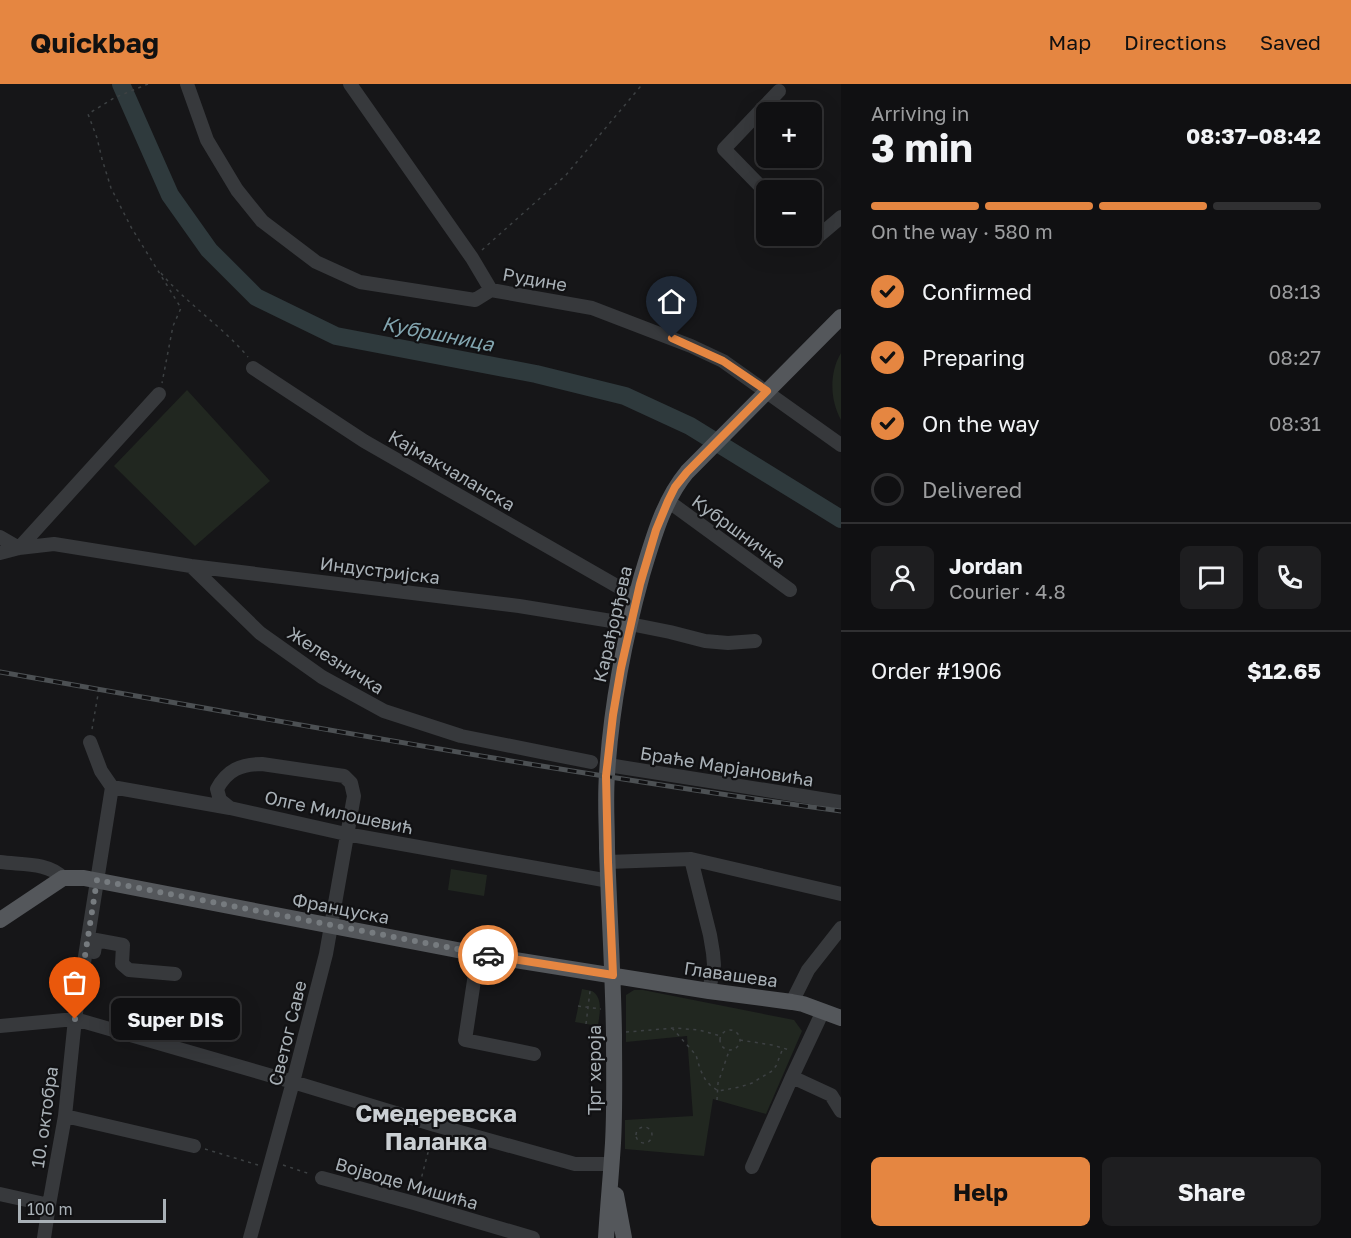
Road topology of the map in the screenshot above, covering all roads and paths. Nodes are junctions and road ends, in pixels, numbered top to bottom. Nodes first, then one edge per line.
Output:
1 (148, 84) edge
2 (187, 84) edge
3 (350, 84) edge
4 (640, 84) edge
5 (779, 91) dead end
6 (756, 182) edge
7 (841, 217) edge
8 (822, 233) edge
9 (472, 258) junction
10 (158, 269) junction
11 (491, 290) junction
12 (841, 317) edge
13 (253, 368) joint
14 (765, 393) junction
15 (159, 394) joint
16 (841, 445) edge
17 (668, 501) junction
18 (0, 537) edge
19 (19, 548) junction
20 (0, 553) edge
21 (191, 566) junction
22 (790, 590) dead end
23 (636, 597) junction
24 (630, 624) junction
25 (755, 641) dead end
26 (99, 689) dead end
27 (90, 742) joint
28 (599, 764) junction
29 (112, 787) junction
30 (841, 802) edge
31 (230, 808) junction
32 (346, 834) junction
33 (691, 859) junction
34 (0, 862) edge
35 (608, 862) junction
36 (63, 878) junction
37 (97, 880) junction
38 (609, 881) junction
39 (841, 894) edge
40 (0, 920) edge
41 (331, 926) junction
42 (841, 928) edge
43 (86, 950) junction
44 (478, 954) junction
45 (175, 974) dead end
46 (613, 975) junction
47 (590, 991) dead end
48 (709, 991) junction
49 (792, 1002) junction
50 (578, 1006) dead end
51 (588, 1007) junction
52 (605, 1009) dead end
53 (823, 1011) junction
54 (841, 1018) edge
55 (75, 1019) junction
56 (586, 1024) dead end
57 (0, 1026) edge
58 (672, 1028) junction
59 (614, 1033) junction
60 (720, 1036) junction
61 (740, 1040) junction
62 (783, 1048) junction
63 (729, 1050) junction
64 (534, 1054) dead end
65 (803, 1054) junction
66 (792, 1077) junction
67 (293, 1082) junction
68 (718, 1091) junction
69 (717, 1100) dead end
70 (841, 1111) edge
71 (65, 1116) junction
72 (435, 1125) junction
73 (639, 1142) joint
74 (194, 1146) joint
75 (611, 1164) junction
76 (271, 1165) junction
77 (752, 1167) dead end
78 (322, 1178) joint
79 (0, 1194) edge
80 (414, 1203) junction
81 (49, 1205) junction
82 (44, 1238) edge
83 (250, 1238) edge
84 (533, 1238) edge
85 (606, 1238) edge
86 (624, 1238) edge

1 - 10 path
2 - 11 street
3 - 9 street, Рудине
4 - 9 path
5 - 6 street
7 - 8 street
9 - 11 street, Рудине
10 - 13 path
10 - 15 path
11 - 14 street, Рудине
12 - 14 main road, Карађорђева
13 - 23 street, Кајмакчаланска
14 - 16 street, Рудине
14 - 17 main road, Карађорђева
15 - 19 street
17 - 22 street, Кубршничка
17 - 23 main road, Карађорђева
18 - 19 street
19 - 20 street, Индустријска
19 - 21 street, Индустријска
21 - 24 street, Индустријска
21 - 28 street, Железничка
23 - 24 main road, Карађорђева
24 - 25 street, Индустријска
24 - 28 main road, Карађорђева
26 - 27 path
27 - 29 street
28 - 30 street, Браће Марјановића
28 - 35 main road, Карађорђева
29 - 31 street, Олге Милошевић
29 - 37 street, 10. октобра
31 - 32 street, Олге Милошевић
31 - 32 street, Светог Саве
32 - 38 street, Олге Милошевић
32 - 41 street, Светог Саве
33 - 35 street
33 - 39 street
33 - 48 street
34 - 36 street
35 - 38 main road, Карађорђева
36 - 37 main road, Француска
36 - 40 main road
37 - 41 main road, Француска
37 - 43 street, 10. октобра
38 - 46 main road, Карађорђева
41 - 44 main road, Француска
41 - 67 street, Светог Саве
42 - 49 street
43 - 45 street
43 - 55 street, 10. октобра
44 - 46 main road, Француска
44 - 64 street
46 - 48 main road, Главашева
46 - 59 main road, Трг хероја
47 - 51 path
48 - 49 main road, Главашева
49 - 53 main road, Главашева
50 - 51 path
51 - 52 path
51 - 56 path
53 - 54 main road, Главашева
53 - 65 street
55 - 57 street
55 - 67 street
55 - 71 street, 10. октобра
58 - 59 path
58 - 60 path
58 - 68 path
59 - 75 main road, Трг хероја
60 - 61 path
60 - 63 path
61 - 62 path
61 - 63 path
62 - 65 path
62 - 68 path
63 - 68 path
65 - 66 street
66 - 70 street
66 - 77 street
67 - 72 street
67 - 76 street, Светог Саве
68 - 69 path
71 - 74 street
71 - 81 street, 10. октобра
72 - 75 street
72 - 80 path
73 - 73 path
74 - 76 path, Војводе Мишића
75 - 85 main road, Трг хероја
75 - 86 main road, Трг хероја
76 - 78 path, Војводе Мишића
76 - 83 street, Светог Саве
78 - 80 street, Војводе Мишића
79 - 81 street
80 - 84 street, Војводе Мишића
81 - 82 street, 10. октобра

